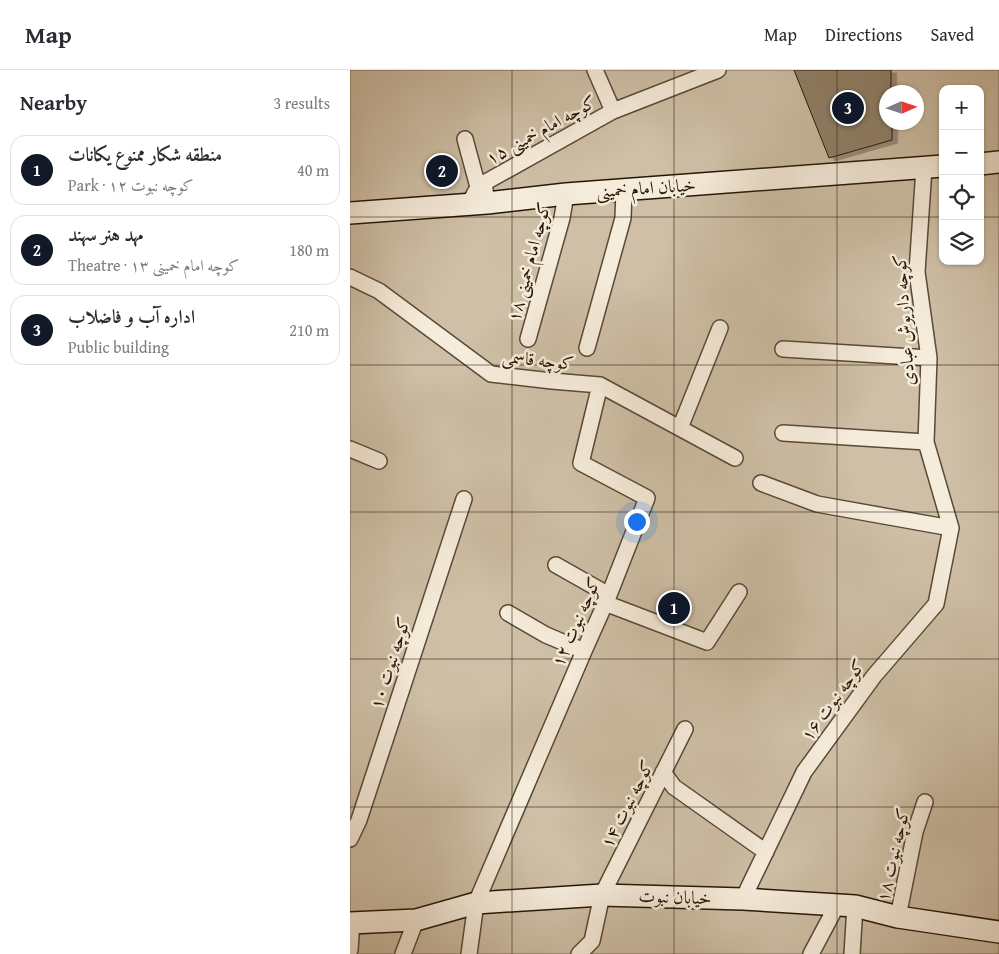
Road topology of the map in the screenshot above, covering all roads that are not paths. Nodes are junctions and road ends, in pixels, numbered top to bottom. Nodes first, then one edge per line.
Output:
1 (595, 70) edge
2 (718, 70) edge
3 (613, 111) junction
4 (465, 140) dead end
5 (999, 162) edge
6 (984, 164) edge
7 (933, 167) edge
8 (624, 190) junction
9 (566, 194) junction
10 (478, 203) junction
11 (350, 213) edge
12 (350, 276) edge
13 (720, 328) dead end
14 (528, 339) dead end
15 (587, 348) dead end
16 (783, 349) dead end
17 (929, 358) junction
18 (600, 385) junction
19 (680, 428) junction
20 (783, 433) dead end
21 (926, 442) junction
22 (350, 448) edge
23 (735, 458) dead end
24 (379, 461) dead end
25 (761, 483) dead end
26 (464, 499) dead end
27 (950, 528) junction
28 (556, 565) dead end
29 (739, 592) dead end
30 (607, 599) junction
31 (508, 613) dead end
32 (584, 651) junction
33 (685, 729) dead end
34 (663, 772) junction
35 (925, 802) dead end
36 (350, 839) edge
37 (766, 852) junction
38 (602, 895) junction
39 (743, 899) junction
40 (476, 903) junction
41 (846, 906) junction
42 (898, 917) junction
43 (416, 920) junction
44 (351, 923) edge
45 (999, 932) edge
46 (350, 950) edge
47 (403, 954) edge
48 (469, 954) edge
49 (579, 954) edge
50 (811, 954) edge
51 (852, 954) edge

1 - 3 street
2 - 3 street, کوچه امام خمینی ۱۵
3 - 10 street, کوچه امام خمینی ۱۵
4 - 10 street
5 - 6 street
7 - 8 street, خیابان امام خمینی
7 - 17 street, کوچه داریوش عبادی
8 - 9 street, خیابان امام خمینی
8 - 15 street
9 - 10 street, خیابان امام خمینی
9 - 14 street, کوچه امام خمینی ۱۸
10 - 11 street, خیابان امام خمینی
12 - 18 street, کوچه قاسمی
13 - 19 street
16 - 17 street
17 - 21 street, کوچه داریوش عبادی
18 - 19 street, کوچه قاسمی
18 - 30 street, کوچه نبوت ۱۲
19 - 23 street, کوچه قاسمی
20 - 21 street
21 - 27 street, کوچه داریوش عبادی
22 - 24 street
25 - 27 street
26 - 36 street, کوچه نبوت ۱۰
27 - 37 street, کوچه نبوت ۱۶
28 - 30 street
29 - 30 street
30 - 32 street, کوچه نبوت ۱۲
31 - 32 street
32 - 40 street, کوچه نبوت ۱۲
33 - 34 street, کوچه نبوت ۱۴
34 - 37 street
34 - 38 street, کوچه نبوت ۱۴
35 - 42 street, کوچه نبوت ۱۸
37 - 39 street, کوچه نبوت ۱۶
38 - 39 street, خیابان نبوت
38 - 40 street, خیابان نبوت
38 - 49 street, کوچه نبوت ۱۴
39 - 41 street, خیابان نبوت
40 - 43 street, خیابان نبوت
40 - 48 street, کوچه نبوت ۱۲
41 - 42 street, خیابان نبوت
41 - 50 street
41 - 51 street
42 - 45 street, خیابان نبوت
43 - 44 street, خیابان نبوت
43 - 47 street
44 - 46 street

